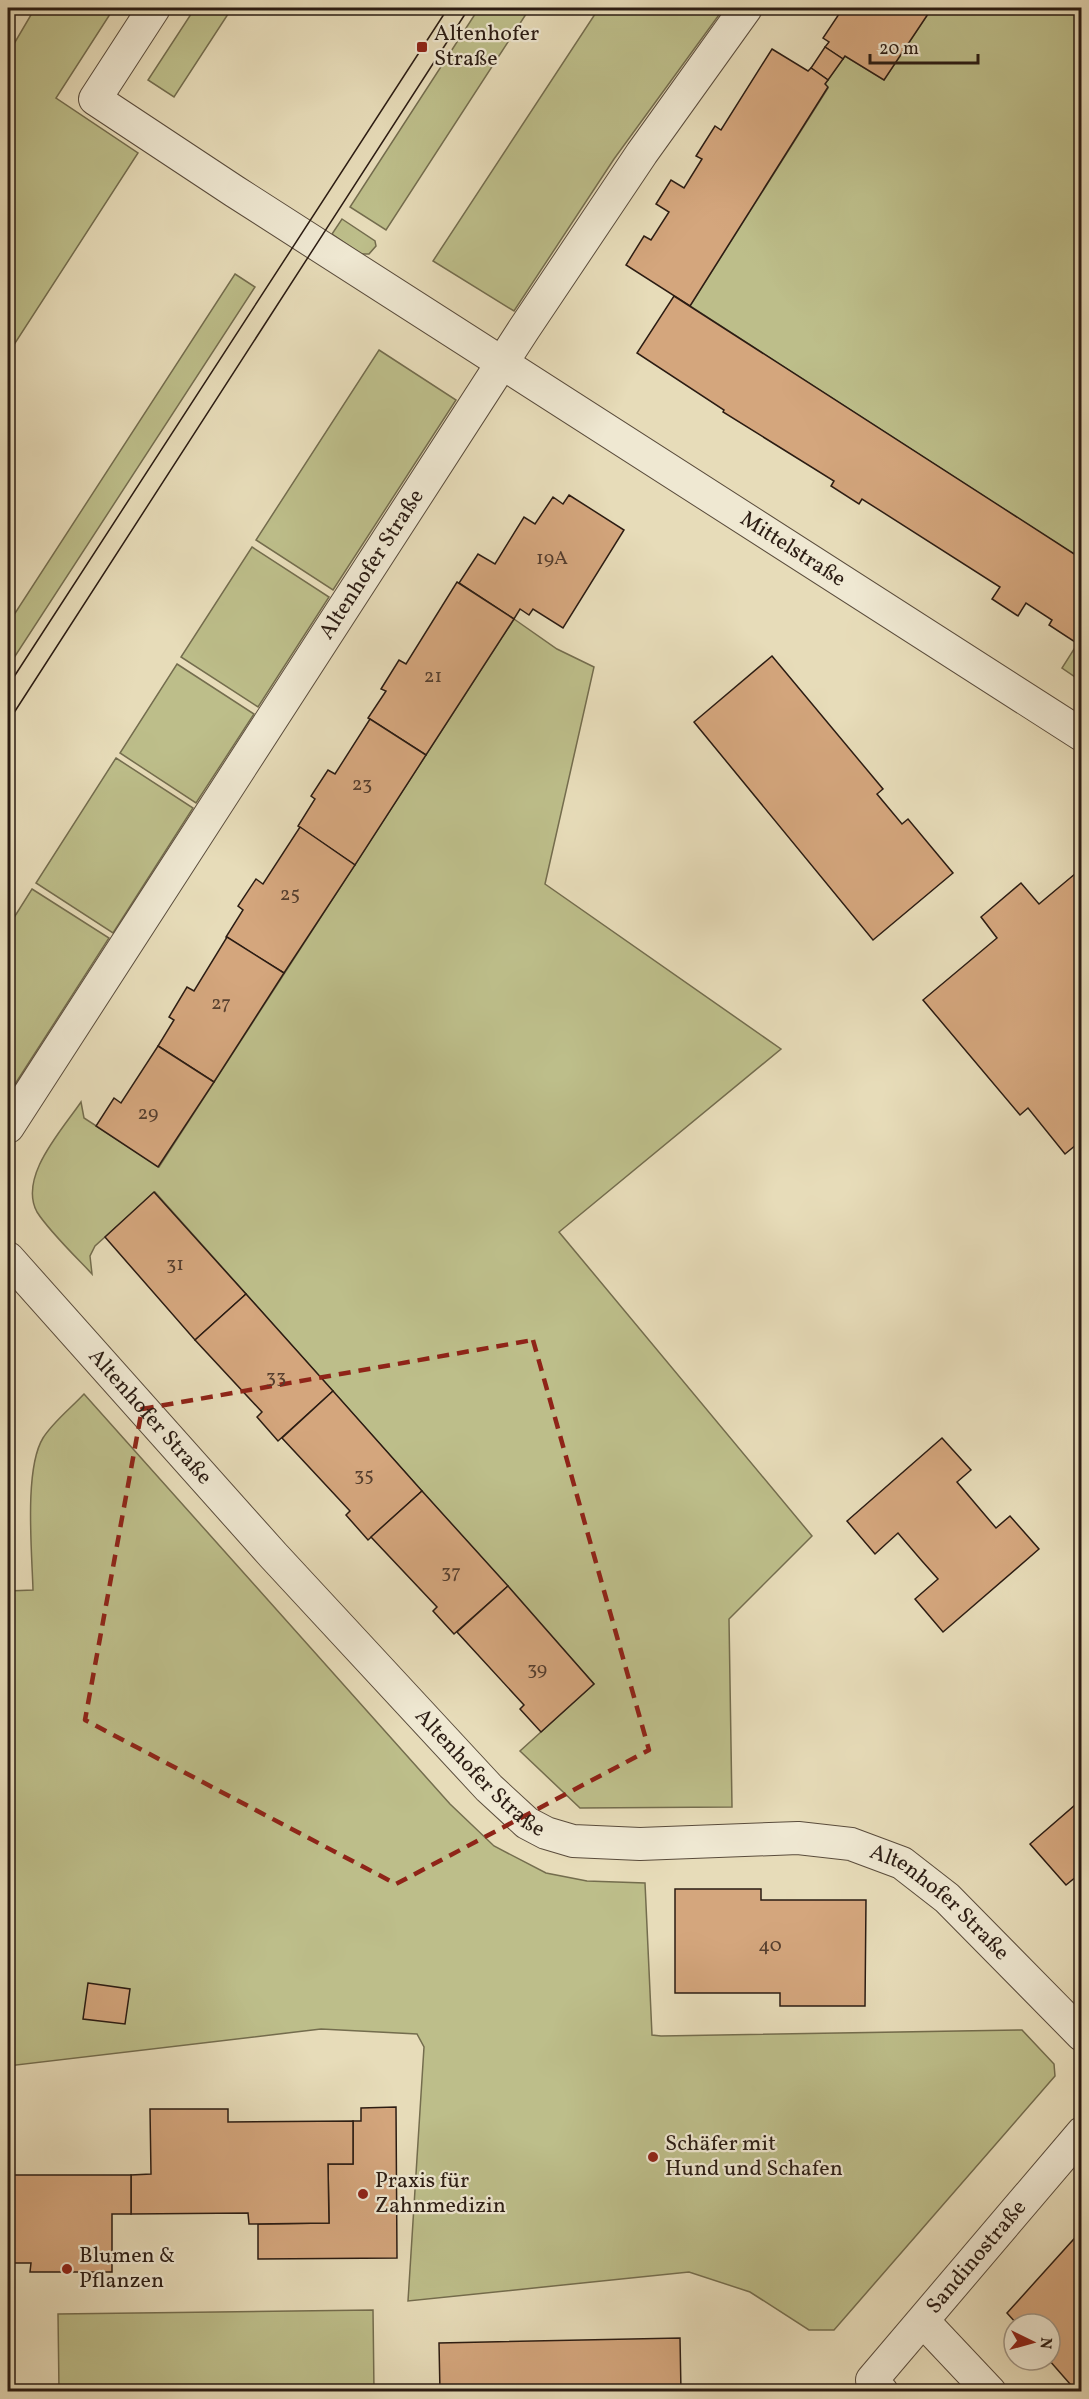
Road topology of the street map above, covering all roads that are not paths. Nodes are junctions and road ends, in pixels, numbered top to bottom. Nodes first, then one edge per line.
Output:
1 (154, 8) edge
2 (746, 8) edge
3 (503, 362) junction
4 (1082, 735) edge
5 (8, 1126) edge
6 (8, 1258) edge
7 (1082, 2035) edge
8 (1082, 2133) edge
9 (924, 2322) junction
10 (877, 2386) edge
11 (990, 2391) edge

1 - 3 street, Mittelstraße
2 - 3 street, Altenhofer Straße
3 - 4 street, Mittelstraße
3 - 5 street, Altenhofer Straße
6 - 7 street, Altenhofer Straße
8 - 9 street, Sandinostraße
9 - 10 street, Sandinostraße
9 - 11 street

